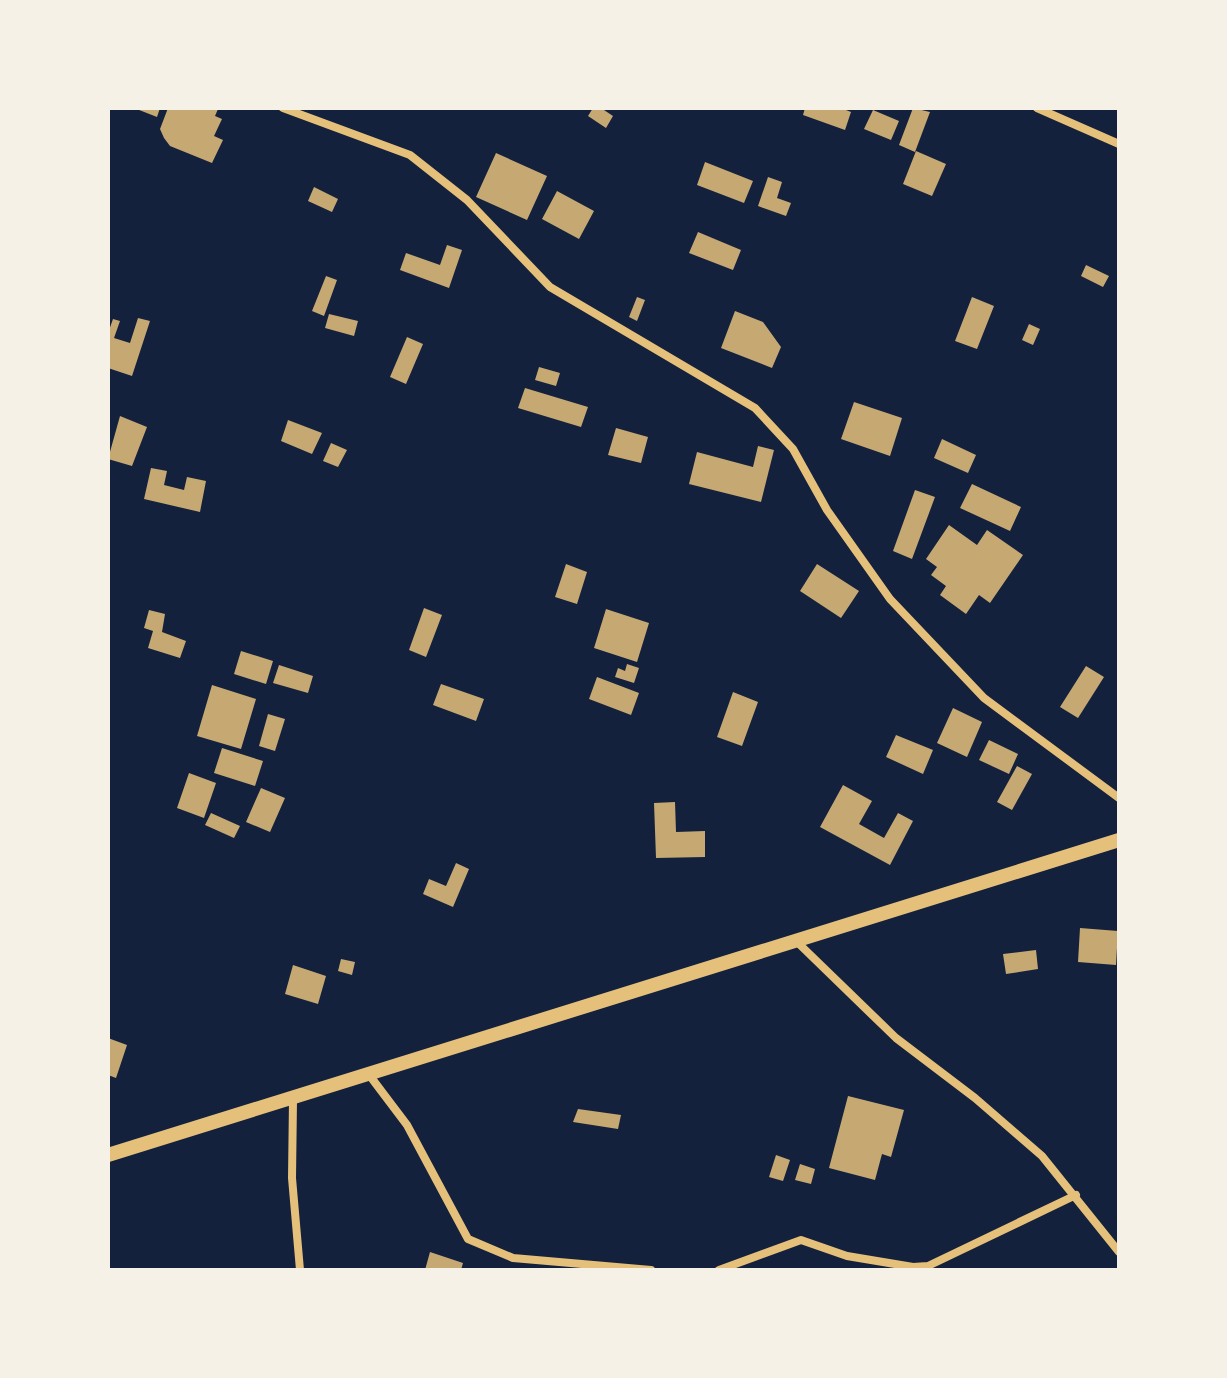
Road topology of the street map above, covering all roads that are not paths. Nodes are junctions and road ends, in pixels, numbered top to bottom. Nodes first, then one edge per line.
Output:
1 (283, 108) edge
2 (1037, 108) edge
3 (1119, 144) edge
4 (1119, 798) edge
5 (1119, 840) edge
6 (794, 940) junction
7 (370, 1076) junction
8 (293, 1100) junction
9 (108, 1155) edge
10 (1076, 1195) junction
11 (1119, 1252) edge
12 (300, 1270) edge
13 (651, 1270) edge
14 (719, 1270) edge

1 - 4 street
2 - 3 street
5 - 6 street
6 - 7 street
6 - 10 street
7 - 8 street
7 - 13 street
8 - 9 street
8 - 12 street
10 - 11 street
10 - 14 street

